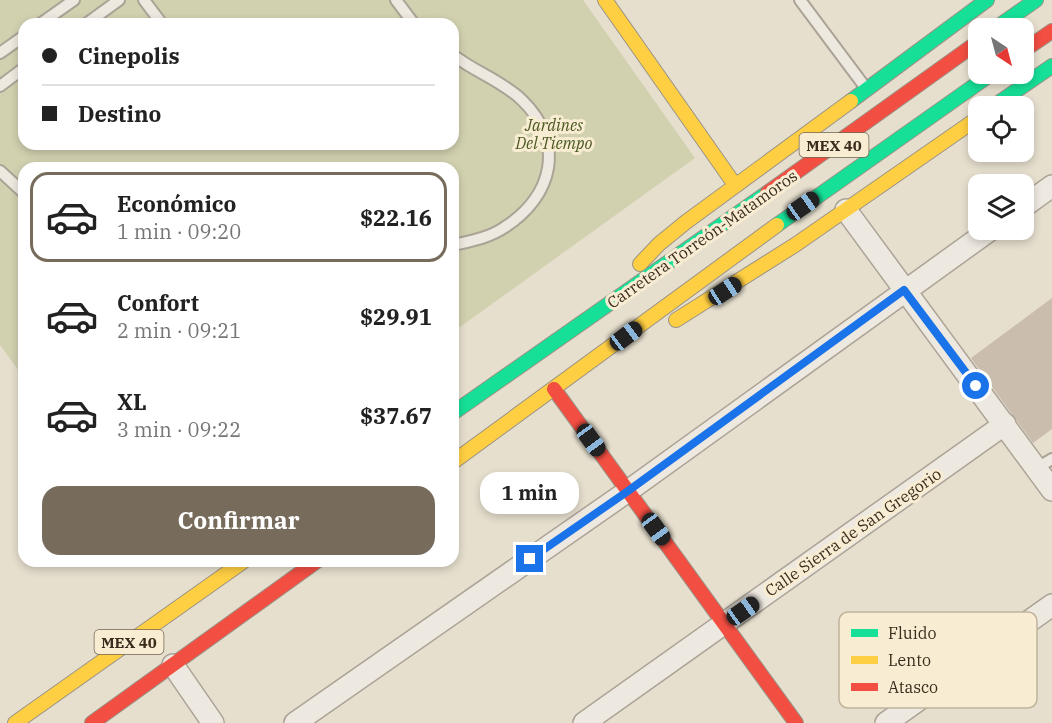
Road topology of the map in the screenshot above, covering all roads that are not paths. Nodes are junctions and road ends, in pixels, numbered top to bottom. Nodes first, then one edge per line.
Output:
1 (74, 0) edge
2 (119, 0) edge
3 (144, 0) edge
4 (396, 0) edge
5 (623, 0) edge
6 (800, 0) edge
7 (987, 0) edge
8 (1036, 0) edge
9 (608, 4) edge
10 (48, 18) edge
11 (94, 18) edge
12 (158, 18) edge
13 (410, 18) edge
14 (1010, 18) edge
15 (1052, 31) edge
16 (18, 40) edge
17 (1034, 43) edge
18 (968, 49) edge
19 (0, 53) edge
20 (459, 60) edge
21 (1052, 66) edge
22 (18, 72) edge
23 (977, 84) edge
24 (0, 86) edge
25 (867, 89) junction
26 (1008, 96) edge
27 (968, 125) edge
28 (0, 171) edge
29 (735, 185) junction
30 (1052, 186) edge
31 (18, 188) edge
32 (1034, 199) edge
33 (846, 210) junction
34 (976, 240) edge
35 (459, 244) edge
36 (904, 290) junction
37 (600, 311) junction
38 (592, 362) junction
39 (554, 389) junction
40 (459, 409) edge
41 (1005, 424) junction
42 (459, 458) edge
43 (1045, 464) edge
44 (1052, 490) edge
45 (628, 491) junction
46 (236, 567) edge
47 (309, 567) edge
48 (1052, 605) edge
49 (1037, 616) edge
50 (724, 624) junction
51 (173, 665) junction
52 (907, 708) edge
53 (15, 723) edge
54 (92, 723) edge
55 (213, 723) edge
56 (295, 723) edge
57 (584, 723) edge
58 (796, 723) edge
59 (886, 723) edge

1 - 10 lane
2 - 11 lane
3 - 12 lane
4 - 13 lane
5 - 9 lane
6 - 25 lane
7 - 25 main road
8 - 14 main road
9 - 29 main road
15 - 17 main road
16 - 19 lane
18 - 37 main road, Carretera Torreón-Matamoros / MEX 40
20 - 35 lane
21 - 26 main road
22 - 24 lane
23 - 38 main road, MEX 40
25 - 29 main road
27 - 33 main road
28 - 31 lane
29 - 37 main road
30 - 32 street
33 - 36 street
33 - 38 main road
34 - 36 street
36 - 41 street
36 - 45 street
37 - 40 main road, Carretera Torreón-Matamoros / MEX 40
38 - 39 main road, MEX 40
39 - 42 main road, MEX 40
39 - 45 main road
41 - 43 street
41 - 50 street, Calle Sierra de San Gregorio
43 - 44 street
45 - 50 main road
45 - 56 street
46 - 53 main road, MEX 40
47 - 51 main road, MEX 40
48 - 49 street
50 - 57 street, Calle Sierra de San Gregorio
50 - 58 main road
51 - 54 main road, MEX 40
51 - 55 street
52 - 59 street

